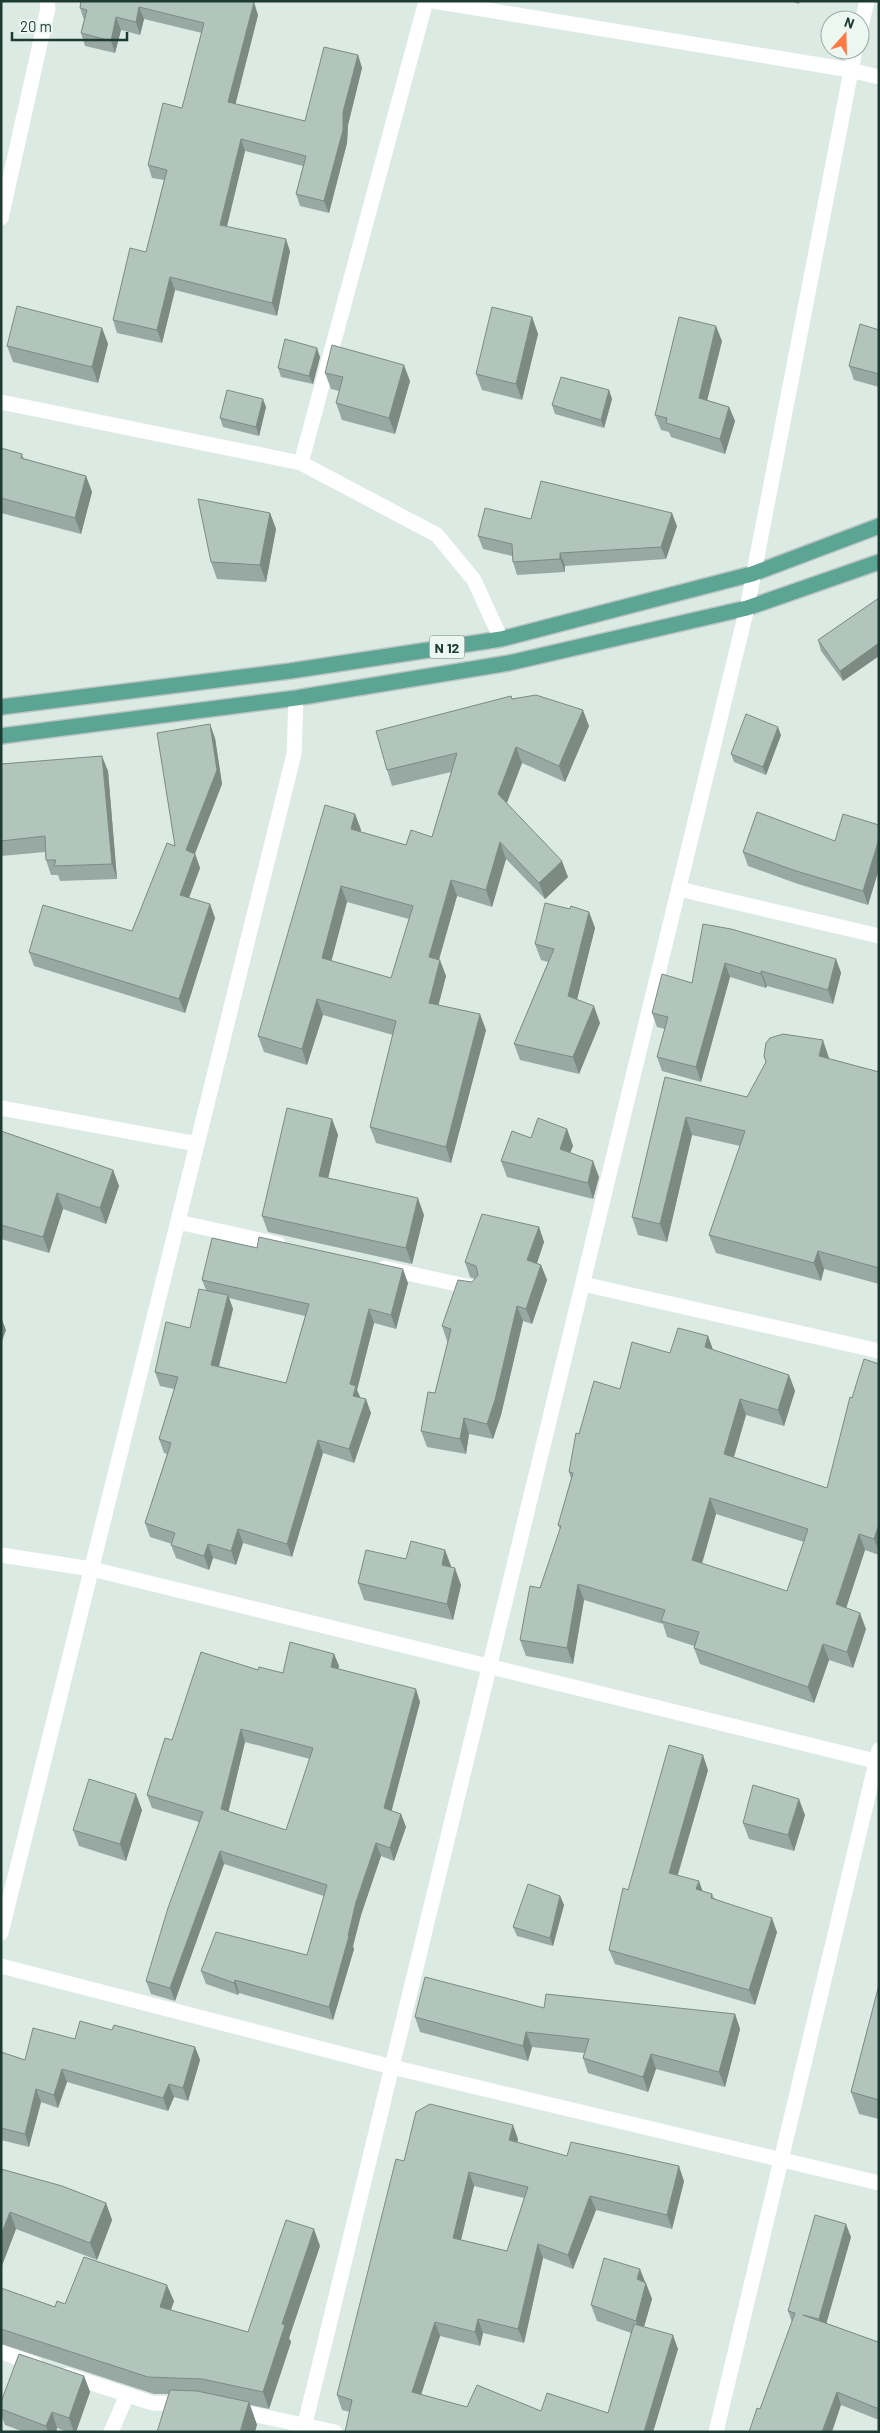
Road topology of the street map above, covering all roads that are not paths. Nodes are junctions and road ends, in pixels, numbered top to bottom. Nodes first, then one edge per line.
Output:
1 (47, 1) edge
2 (426, 1) edge
3 (433, 1) edge
4 (852, 60) edge
5 (850, 70) junction
6 (879, 78) edge
7 (1, 218) edge
8 (1, 402) edge
9 (301, 463) junction
10 (879, 526) edge
11 (879, 562) edge
12 (752, 574) junction
13 (748, 608) junction
14 (501, 639) junction
15 (296, 698) junction
16 (1, 707) edge
17 (1, 736) edge
18 (679, 889) junction
19 (879, 936) edge
20 (1, 1108) edge
21 (197, 1144) junction
22 (178, 1222) junction
23 (293, 1247) edge
24 (370, 1265) edge
25 (583, 1284) junction
26 (475, 1288) edge
27 (879, 1351) edge
28 (1, 1555) edge
29 (92, 1568) junction
30 (490, 1666) junction
31 (878, 1758) edge
32 (1, 1933) edge
33 (1, 1966) edge
34 (392, 2067) junction
35 (780, 2160) junction
36 (879, 2183) edge
37 (1, 2352) edge
38 (127, 2395) junction
39 (197, 2404) edge
40 (215, 2407) edge
41 (304, 2428) edge
42 (111, 2432) edge
43 (335, 2432) edge
44 (716, 2432) edge

1 - 7 street
2 - 9 street
3 - 5 street
4 - 5 street
5 - 6 street
5 - 12 street
8 - 9 street
9 - 14 street
10 - 12 main road, N 12
11 - 13 main road, N 12
12 - 13 street
12 - 14 main road, N 12
13 - 15 main road, N 12
13 - 18 street
14 - 16 main road, N 12
15 - 17 main road, N 12
15 - 21 street
18 - 19 street
18 - 25 street
20 - 21 street
21 - 22 street
22 - 23 street
22 - 29 street
24 - 26 street
25 - 27 street
25 - 30 street
28 - 29 street
29 - 30 street
29 - 32 street
30 - 31 street
30 - 34 street
31 - 35 street
33 - 34 street
34 - 35 street
34 - 41 street
35 - 36 street
35 - 44 street
37 - 38 street
38 - 39 street
38 - 42 street
40 - 41 street
41 - 43 street

